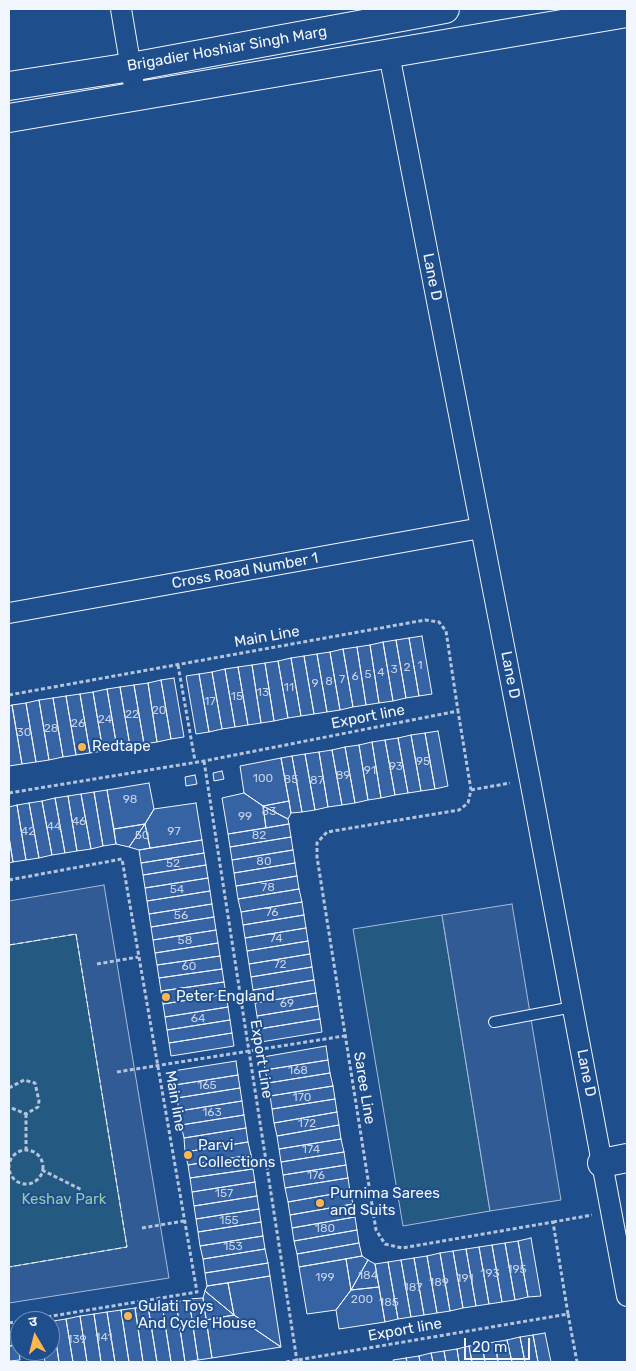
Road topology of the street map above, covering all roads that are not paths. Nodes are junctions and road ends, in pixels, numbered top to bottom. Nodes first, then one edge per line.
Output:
1 (121, 9) edge
2 (445, 9) edge
3 (627, 13) edge
4 (389, 54) junction
5 (131, 67) junction
6 (9, 86) edge
7 (136, 98) junction
8 (9, 118) edge
9 (481, 528) junction
10 (9, 613) edge
11 (574, 1007) junction
12 (494, 1022) dead end
13 (615, 1161) edge
14 (627, 1296) edge

1 - 5 street
2 - 5 street, Brigadier Hoshiar Singh Marg
3 - 4 street
4 - 7 street
4 - 9 street, Lane D
5 - 6 street, Brigadier Hoshiar Singh Marg
5 - 7 street
7 - 8 street
9 - 10 street, Cross Road Number 1
9 - 11 street, Lane D
11 - 12 lane
11 - 13 street, Lane D
13 - 14 street, Lane D

